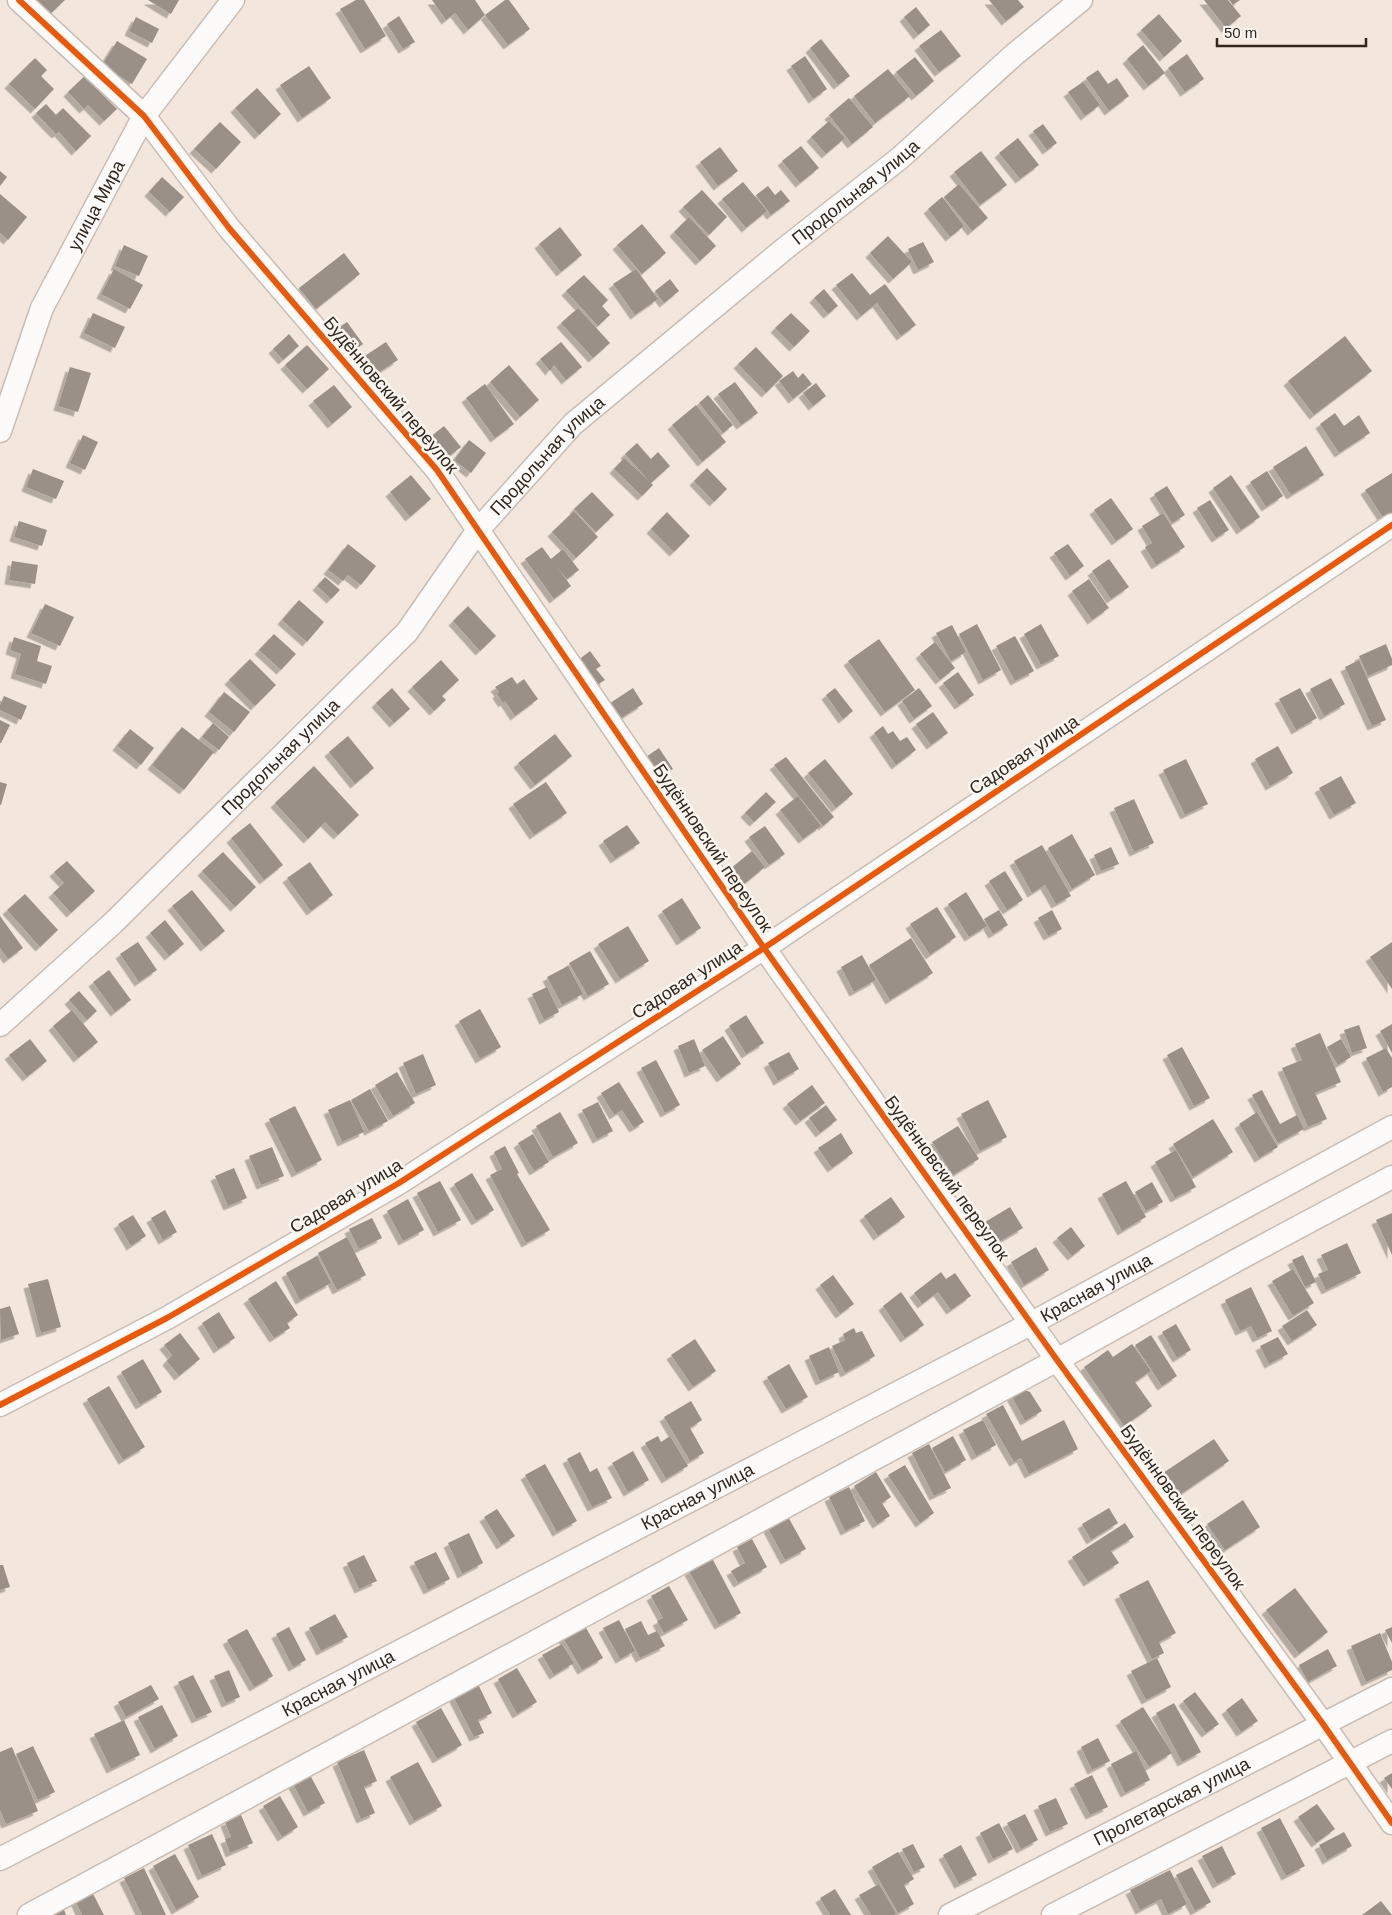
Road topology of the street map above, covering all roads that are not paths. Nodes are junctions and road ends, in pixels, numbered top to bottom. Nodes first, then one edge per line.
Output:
1 (18, 0) edge
2 (233, 0) edge
3 (1081, 0) edge
4 (144, 116) junction
5 (0, 431) edge
6 (1392, 525) edge
7 (478, 530) junction
8 (764, 948) junction
9 (0, 1024) edge
10 (1392, 1127) edge
11 (1392, 1178) edge
12 (1032, 1323) junction
13 (1057, 1360) junction
14 (0, 1405) edge
15 (1392, 1688) edge
16 (1323, 1724) junction
17 (1392, 1740) edge
18 (1350, 1763) junction
19 (1392, 1823) edge
20 (0, 1859) edge
21 (28, 1915) edge
22 (950, 1915) edge
23 (1053, 1915) edge

1 - 4 street, Будённовский переулок
2 - 4 street, улица Мира
3 - 7 street, Продольная улица
4 - 5 street, улица Мира
4 - 7 street, Будённовский переулок
6 - 8 street, Садовая улица
7 - 8 street, Будённовский переулок
7 - 9 street, Продольная улица
8 - 12 street, Будённовский переулок
8 - 14 street, Садовая улица
10 - 12 street, Красная улица
11 - 13 street
12 - 13 street, Будённовский переулок
12 - 20 street, Красная улица
13 - 16 street, Будённовский переулок
13 - 21 street
15 - 16 street, Пролетарская улица
16 - 18 street, Будённовский переулок
16 - 22 street, Пролетарская улица
17 - 18 street
18 - 19 street, Будённовский переулок
18 - 23 street

